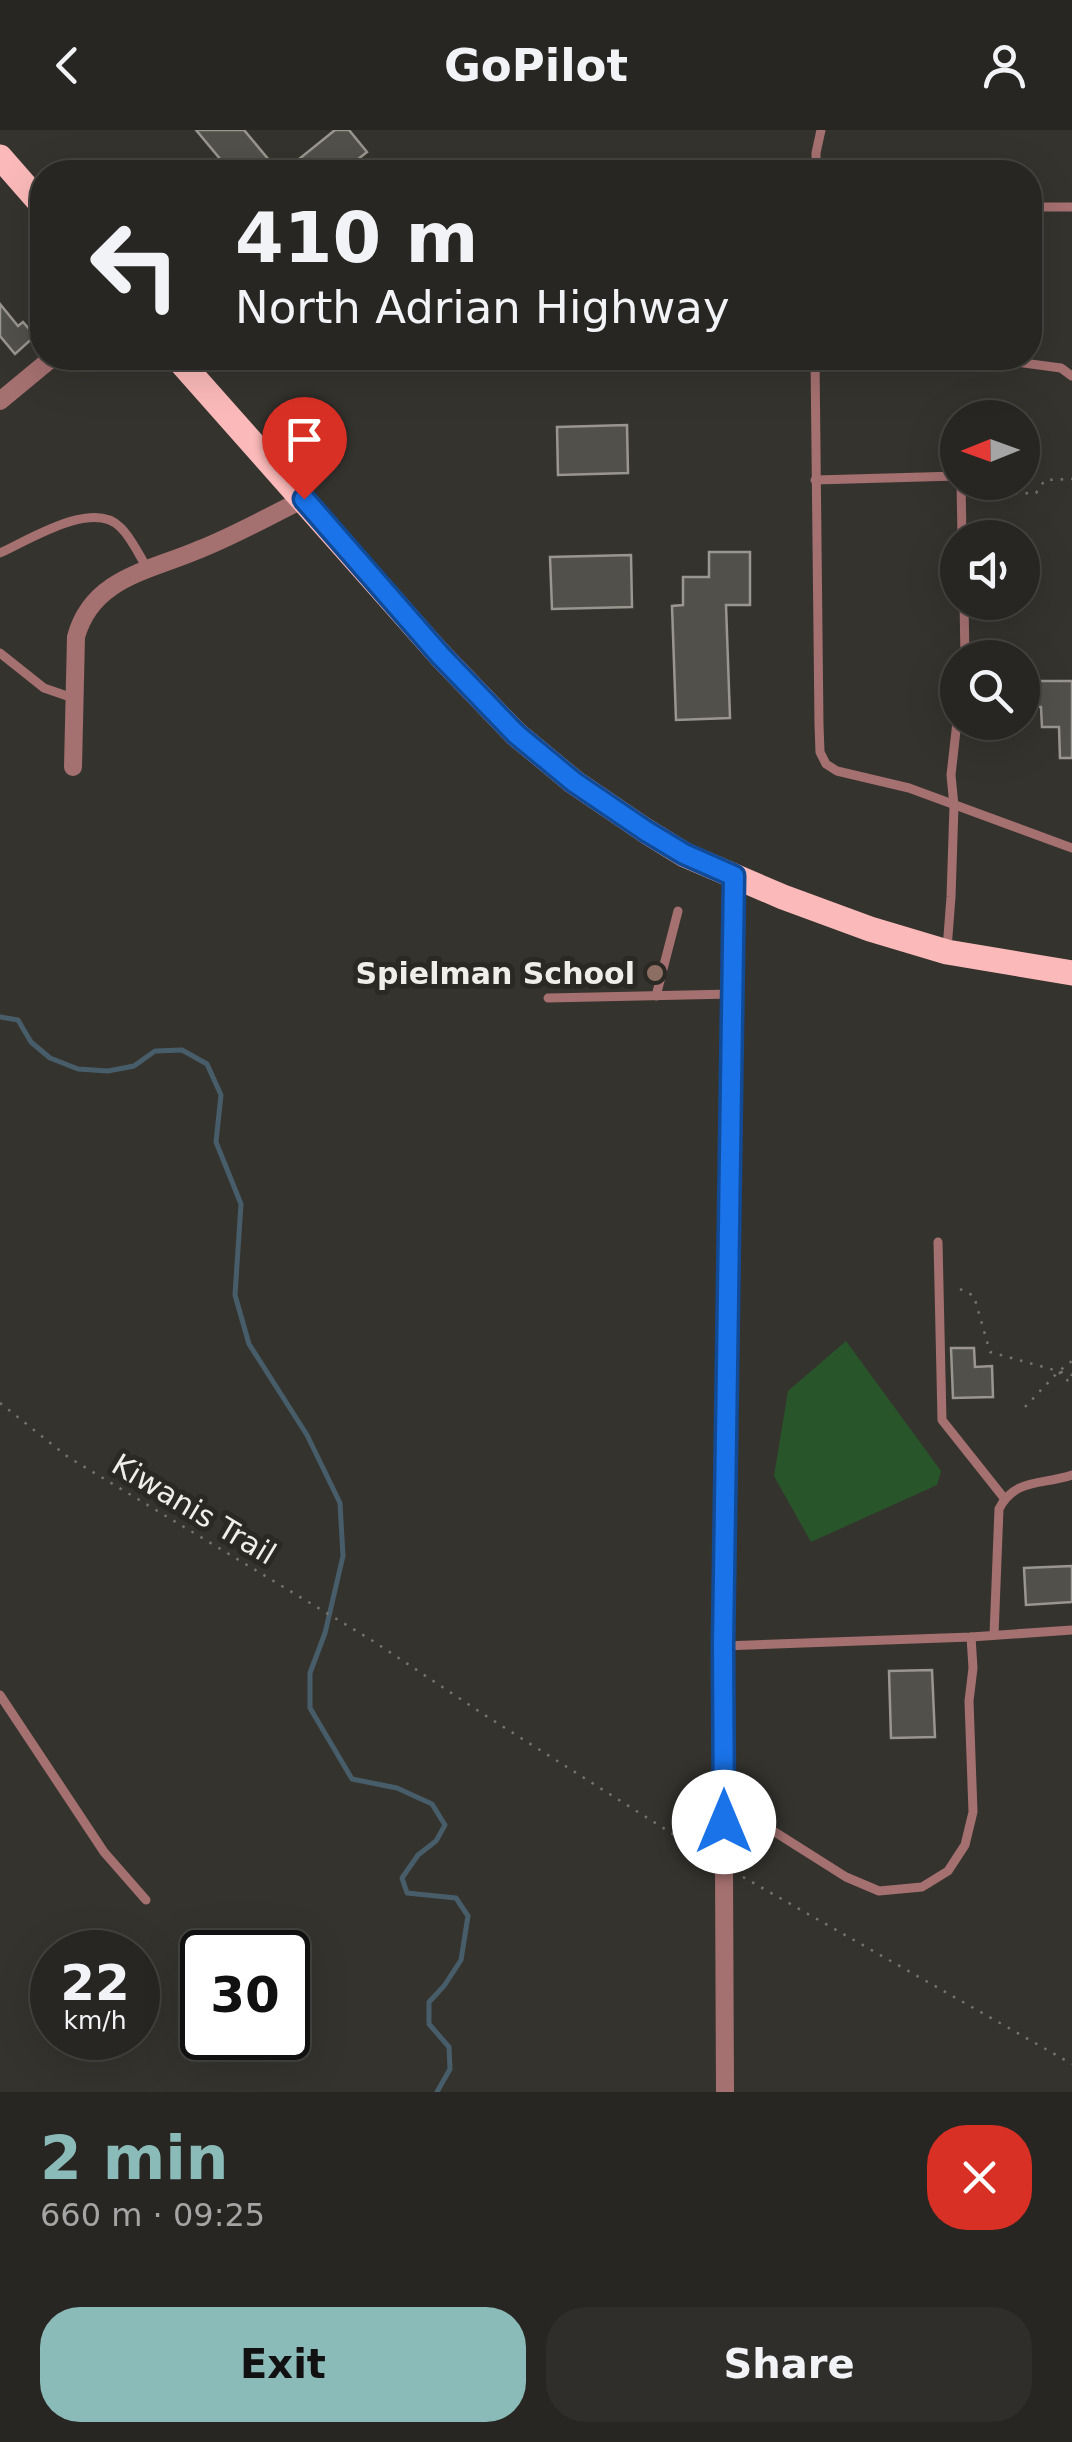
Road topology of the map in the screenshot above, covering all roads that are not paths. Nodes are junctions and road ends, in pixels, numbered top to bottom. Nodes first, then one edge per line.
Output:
1 (821, 130) edge
2 (0, 157) edge
3 (816, 160) edge
4 (30, 192) edge
5 (1072, 207) edge
6 (1042, 208) edge
7 (1042, 365) edge
8 (38, 370) edge
9 (189, 370) edge
10 (815, 370) edge
11 (1072, 376) edge
12 (0, 402) edge
13 (940, 477) edge
14 (815, 480) junction
15 (304, 499) junction
16 (0, 554) edge
17 (146, 568) junction
18 (0, 653) edge
19 (73, 698) junction
20 (955, 740) edge
21 (72, 767) dead end
22 (954, 806) junction
23 (1072, 848) edge
24 (734, 876) junction
25 (678, 912) dead end
26 (947, 952) junction
27 (1072, 973) edge
28 (732, 994) junction
29 (656, 996) junction
30 (548, 998) dead end
31 (938, 1242) dead end
32 (1072, 1474) edge
33 (1004, 1498) junction
34 (1072, 1630) edge
35 (994, 1635) junction
36 (971, 1637) junction
37 (723, 1646) junction
38 (0, 1695) edge
39 (724, 1799) junction
40 (146, 1900) dead end
41 (725, 2092) edge

1 - 3 lane
2 - 4 main road
5 - 6 lane
7 - 11 lane
8 - 12 street
9 - 15 main road
10 - 14 lane
13 - 14 lane
14 - 22 lane
15 - 17 street
15 - 24 main road
16 - 17 lane
17 - 19 street
18 - 19 lane
19 - 21 street
20 - 22 lane
22 - 23 lane
22 - 26 lane
24 - 26 main road
24 - 28 street
25 - 29 lane
26 - 27 main road
28 - 29 lane
28 - 37 street
29 - 30 lane
31 - 33 lane
32 - 33 lane
33 - 35 lane
34 - 35 lane
35 - 36 lane
36 - 37 lane
36 - 39 lane
37 - 39 street
38 - 40 lane
39 - 41 street

